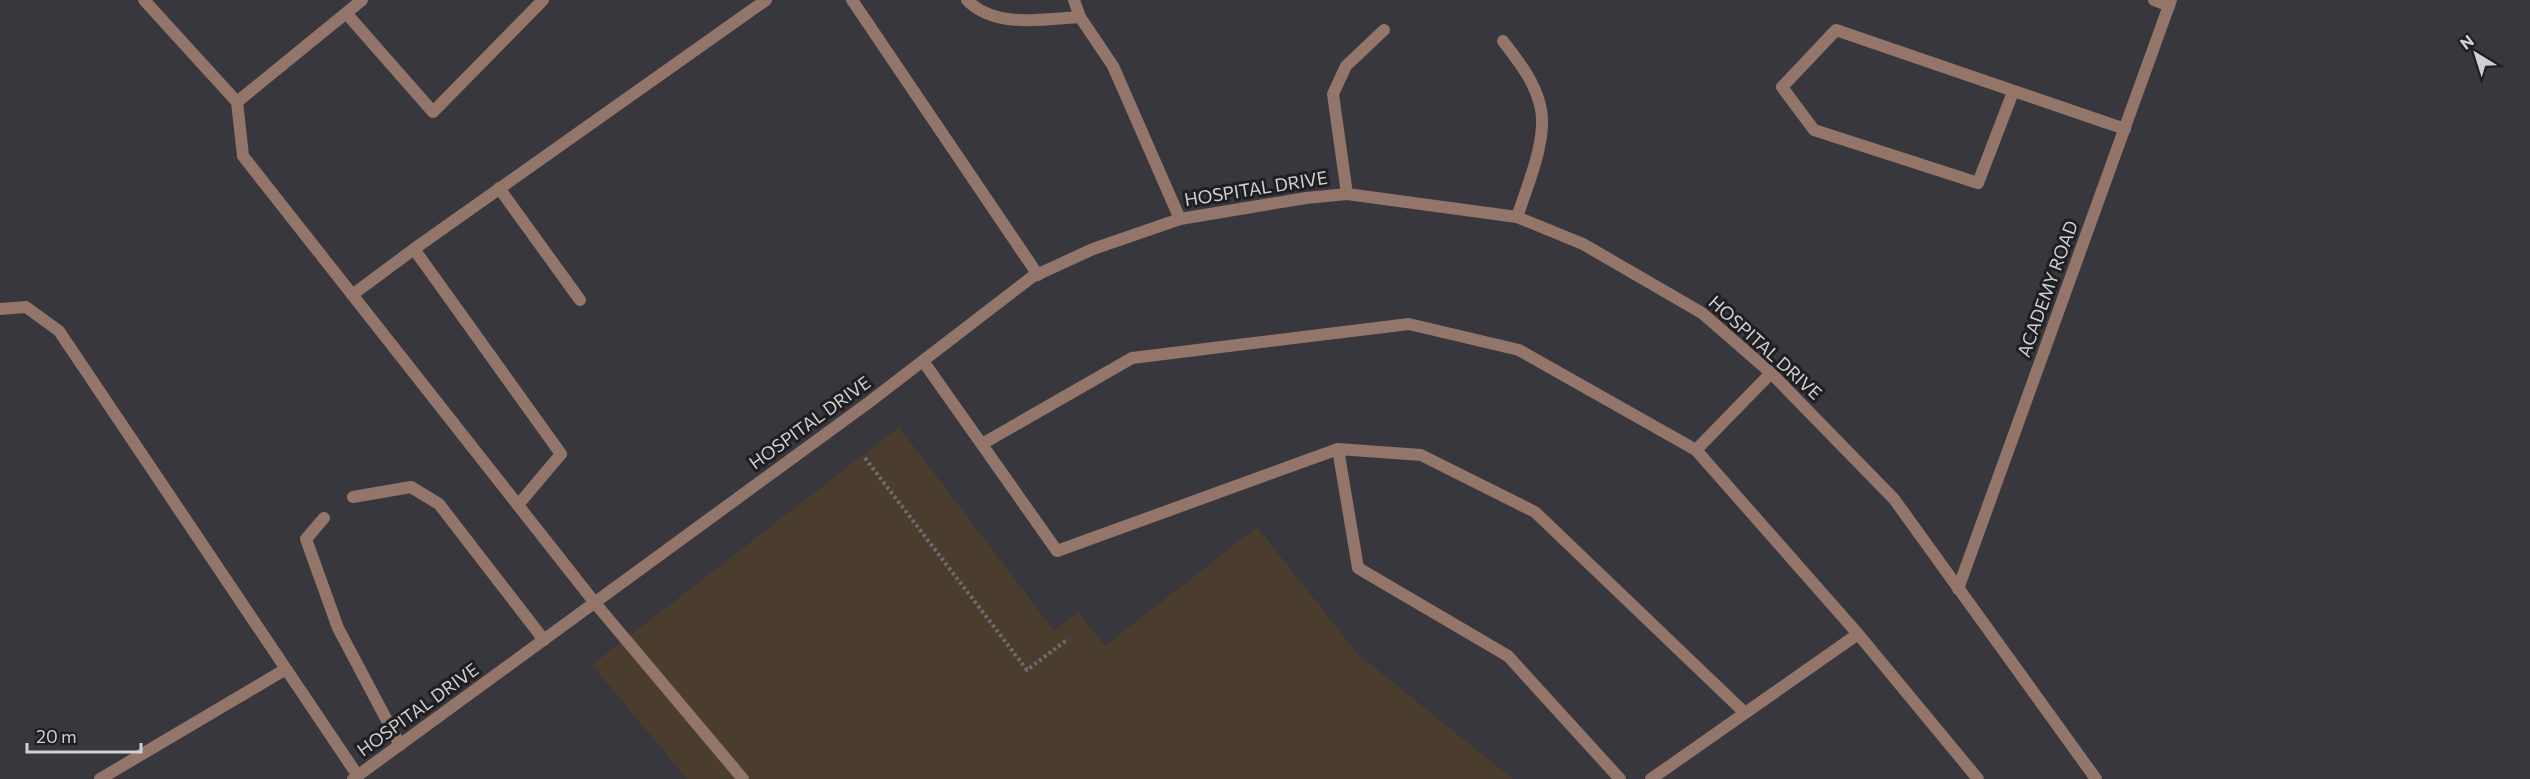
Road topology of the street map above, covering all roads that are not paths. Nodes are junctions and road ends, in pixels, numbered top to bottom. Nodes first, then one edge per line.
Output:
1 (144, 0) edge
2 (362, 0) edge
3 (543, 0) edge
4 (766, 0) edge
5 (852, 0) edge
6 (967, 0) edge
7 (1074, 0) edge
8 (2154, 0) edge
9 (2170, 3) edge
10 (346, 13) junction
11 (1080, 17) junction
12 (1384, 30) dead end
13 (1503, 41) dead end
14 (2013, 92) junction
15 (237, 102) junction
16 (2125, 129) junction
17 (499, 188) junction
18 (1347, 194) junction
19 (1517, 217) junction
20 (1180, 219) junction
21 (414, 249) junction
22 (1038, 275) junction
23 (352, 295) junction
24 (580, 300) dead end
25 (0, 309) edge
26 (923, 361) junction
27 (1772, 373) junction
28 (982, 444) junction
29 (1338, 450) junction
30 (1696, 450) junction
31 (353, 497) dead end
32 (518, 506) junction
33 (324, 518) dead end
34 (1958, 589) junction
35 (595, 603) junction
36 (1858, 634) junction
37 (544, 640) junction
38 (286, 669) junction
39 (1745, 713) junction
40 (400, 745) junction
41 (356, 777) edge
42 (100, 779) edge
43 (742, 779) edge
44 (1620, 779) edge
45 (1651, 779) edge
46 (1978, 779) edge
47 (2096, 779) edge

1 - 15 street
2 - 10 street
3 - 10 street
4 - 17 street
5 - 22 street
6 - 11 street
7 - 11 street
8 - 9 street
9 - 16 street, ACADEMY ROAD
10 - 15 street
11 - 20 street
12 - 18 street
13 - 19 street
14 - 14 street
14 - 16 street
15 - 23 street
16 - 34 street, ACADEMY ROAD
17 - 21 street
17 - 24 street
18 - 19 street, HOSPITAL DRIVE
18 - 20 street, HOSPITAL DRIVE
19 - 27 street, HOSPITAL DRIVE
20 - 22 street, HOSPITAL DRIVE
21 - 23 street
21 - 32 street
22 - 26 street, HOSPITAL DRIVE
23 - 32 street
25 - 38 street
26 - 28 street
26 - 35 street, HOSPITAL DRIVE
27 - 30 street
27 - 34 street, HOSPITAL DRIVE
28 - 29 street
28 - 30 street
29 - 39 street
29 - 44 street
30 - 36 street
31 - 37 street
32 - 35 street
33 - 40 street
34 - 47 street, HOSPITAL DRIVE
35 - 37 street, HOSPITAL DRIVE
35 - 43 street
36 - 39 street
36 - 46 street
37 - 40 street, HOSPITAL DRIVE
38 - 41 street
38 - 42 street
39 - 45 street
40 - 41 street, HOSPITAL DRIVE

